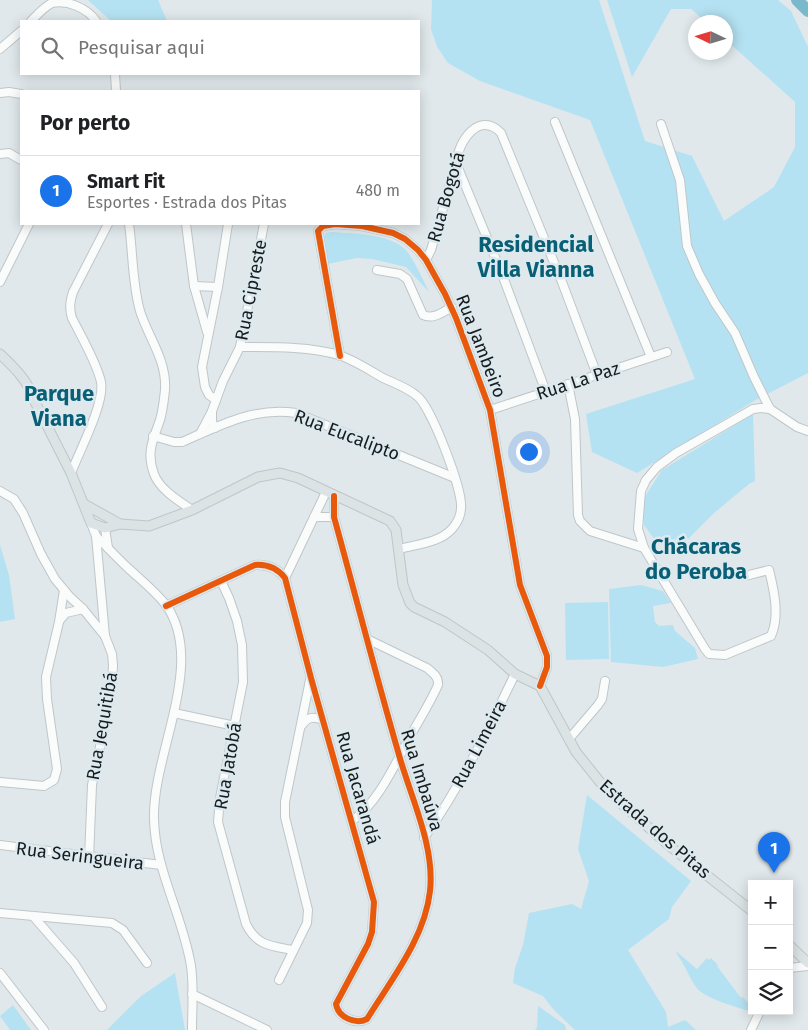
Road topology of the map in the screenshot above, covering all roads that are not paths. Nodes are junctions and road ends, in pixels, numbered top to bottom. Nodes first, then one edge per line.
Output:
1 (66, 0) edge
2 (32, 20) edge
3 (95, 20) edge
4 (20, 32) edge
5 (0, 49) edge
6 (115, 75) edge
7 (116, 90) edge
8 (0, 93) edge
9 (20, 94) edge
10 (555, 122) dead end
11 (661, 124) dead end
12 (0, 154) edge
13 (20, 159) edge
14 (456, 163) junction
15 (28, 225) edge
16 (107, 225) edge
17 (129, 225) edge
18 (186, 225) edge
19 (228, 225) edge
20 (264, 225) edge
21 (426, 260) junction
22 (377, 270) dead end
23 (0, 282) edge
24 (194, 286) junction
25 (218, 287) junction
26 (452, 307) junction
27 (208, 337) junction
28 (240, 347) junction
29 (667, 352) dead end
30 (0, 354) edge
31 (340, 356) junction
32 (651, 357) junction
33 (596, 375) junction
34 (568, 384) junction
35 (546, 392) junction
36 (216, 400) junction
37 (770, 409) junction
38 (490, 410) junction
39 (212, 411) junction
40 (215, 428) junction
41 (808, 431) edge
42 (200, 434) junction
43 (153, 436) junction
44 (71, 473) junction
45 (455, 478) junction
46 (0, 491) edge
47 (330, 494) junction
48 (84, 504) junction
49 (192, 510) junction
50 (100, 514) junction
51 (314, 517) junction
52 (334, 518) junction
53 (90, 519) junction
54 (120, 524) junction
55 (105, 528) junction
56 (96, 536) junction
57 (108, 548) junction
58 (399, 548) junction
59 (644, 548) junction
60 (745, 576) dead end
61 (285, 578) junction
62 (221, 581) junction
63 (64, 590) junction
64 (166, 606) junction
65 (83, 609) junction
66 (59, 622) junction
67 (105, 636) junction
68 (367, 638) junction
69 (515, 674) junction
70 (311, 678) junction
71 (604, 682) dead end
72 (540, 686) junction
73 (174, 713) junction
74 (323, 720) junction
75 (235, 726) junction
76 (301, 727) junction
77 (569, 739) junction
78 (399, 758) junction
79 (0, 782) edge
80 (352, 822) junction
81 (424, 838) junction
82 (0, 846) edge
83 (89, 858) junction
84 (161, 866) junction
85 (748, 908) edge
86 (0, 913) edge
87 (33, 916) junction
88 (793, 949) edge
89 (293, 950) junction
90 (147, 963) dead end
91 (808, 964) edge
92 (793, 967) edge
93 (0, 973) edge
94 (279, 980) dead end
95 (192, 994) junction
96 (337, 1001) joint
97 (102, 1007) dead end
98 (758, 1015) edge
99 (44, 1030) edge
100 (192, 1030) edge
101 (267, 1030) edge
102 (751, 1030) edge

1 - 2 street
1 - 3 street
4 - 5 street
6 - 7 street
8 - 9 street
10 - 32 street
11 - 37 street
12 - 13 street
14 - 21 street, Rua Bogotá
14 - 33 street, Rua Bogotá
14 - 35 street
15 - 23 street
16 - 44 street
17 - 43 street
18 - 24 street
19 - 25 street
20 - 28 street, Rua Cipreste
21 - 26 street, Rua Jambeiro
21 - 31 street, Rua Jambeiro
22 - 26 street
24 - 25 street
24 - 27 street
25 - 27 street
26 - 38 street, Rua Jambeiro
27 - 36 street
28 - 31 street
28 - 36 street, Rua Cipreste
29 - 32 street, Rua La Paz
30 - 44 main road
31 - 45 street
32 - 33 street, Rua La Paz
33 - 34 street, Rua La Paz
34 - 35 street, Rua La Paz
34 - 59 street
35 - 38 street, Rua La Paz
36 - 39 street, Rua Cipreste
37 - 41 street
37 - 59 street
38 - 72 street, Rua Jambeiro
39 - 40 street, Rua Cipreste
39 - 42 street, Rua Cipreste
40 - 42 street, Rua Eucalipto
40 - 45 street, Rua Eucalipto
42 - 43 street, Rua Eucalipto
43 - 49 street
44 - 48 main road
45 - 58 street
46 - 63 street
47 - 49 main road
47 - 51 street
47 - 52 street, Rua Imbaúva
47 - 58 main road
48 - 50 main road
48 - 53 main road
49 - 54 main road
50 - 53 main road
50 - 54 main road
50 - 55 main road
51 - 52 street
51 - 61 street
52 - 68 street, Rua Imbaúva
53 - 55 main road
53 - 56 street
54 - 55 main road
55 - 57 street
56 - 57 street
56 - 67 street, Rua Jequitibá
57 - 64 street
58 - 69 main road
59 - 60 street
61 - 62 street
61 - 70 street, Rua Jacarandá
62 - 64 street
62 - 75 street, Rua Jatobá
63 - 65 street
63 - 66 street
64 - 73 street
65 - 66 street
65 - 67 street
66 - 79 street
67 - 83 street, Rua Jequitibá
68 - 78 street, Rua Imbaúva
68 - 78 street
69 - 72 main road
69 - 81 street, Rua Limeira
70 - 74 street, Rua Jacarandá
70 - 76 street
71 - 77 street
72 - 77 main road, Estrada dos Pitas
73 - 75 street
73 - 84 street
74 - 76 street
74 - 80 street, Rua Jacarandá
75 - 89 street, Rua Jatobá
76 - 89 street
77 - 85 main road, Estrada dos Pitas
78 - 80 street
78 - 81 street, Rua Imbaúva
80 - 96 street, Rua Jacarandá
81 - 96 street, Rua Imbaúva
82 - 83 street, Rua Seringueira
83 - 84 street, Rua Seringueira
84 - 95 street
86 - 87 street
87 - 90 street
87 - 97 street
88 - 91 main road
89 - 94 street
91 - 92 street
93 - 99 street
95 - 100 street
95 - 101 street
98 - 102 street

